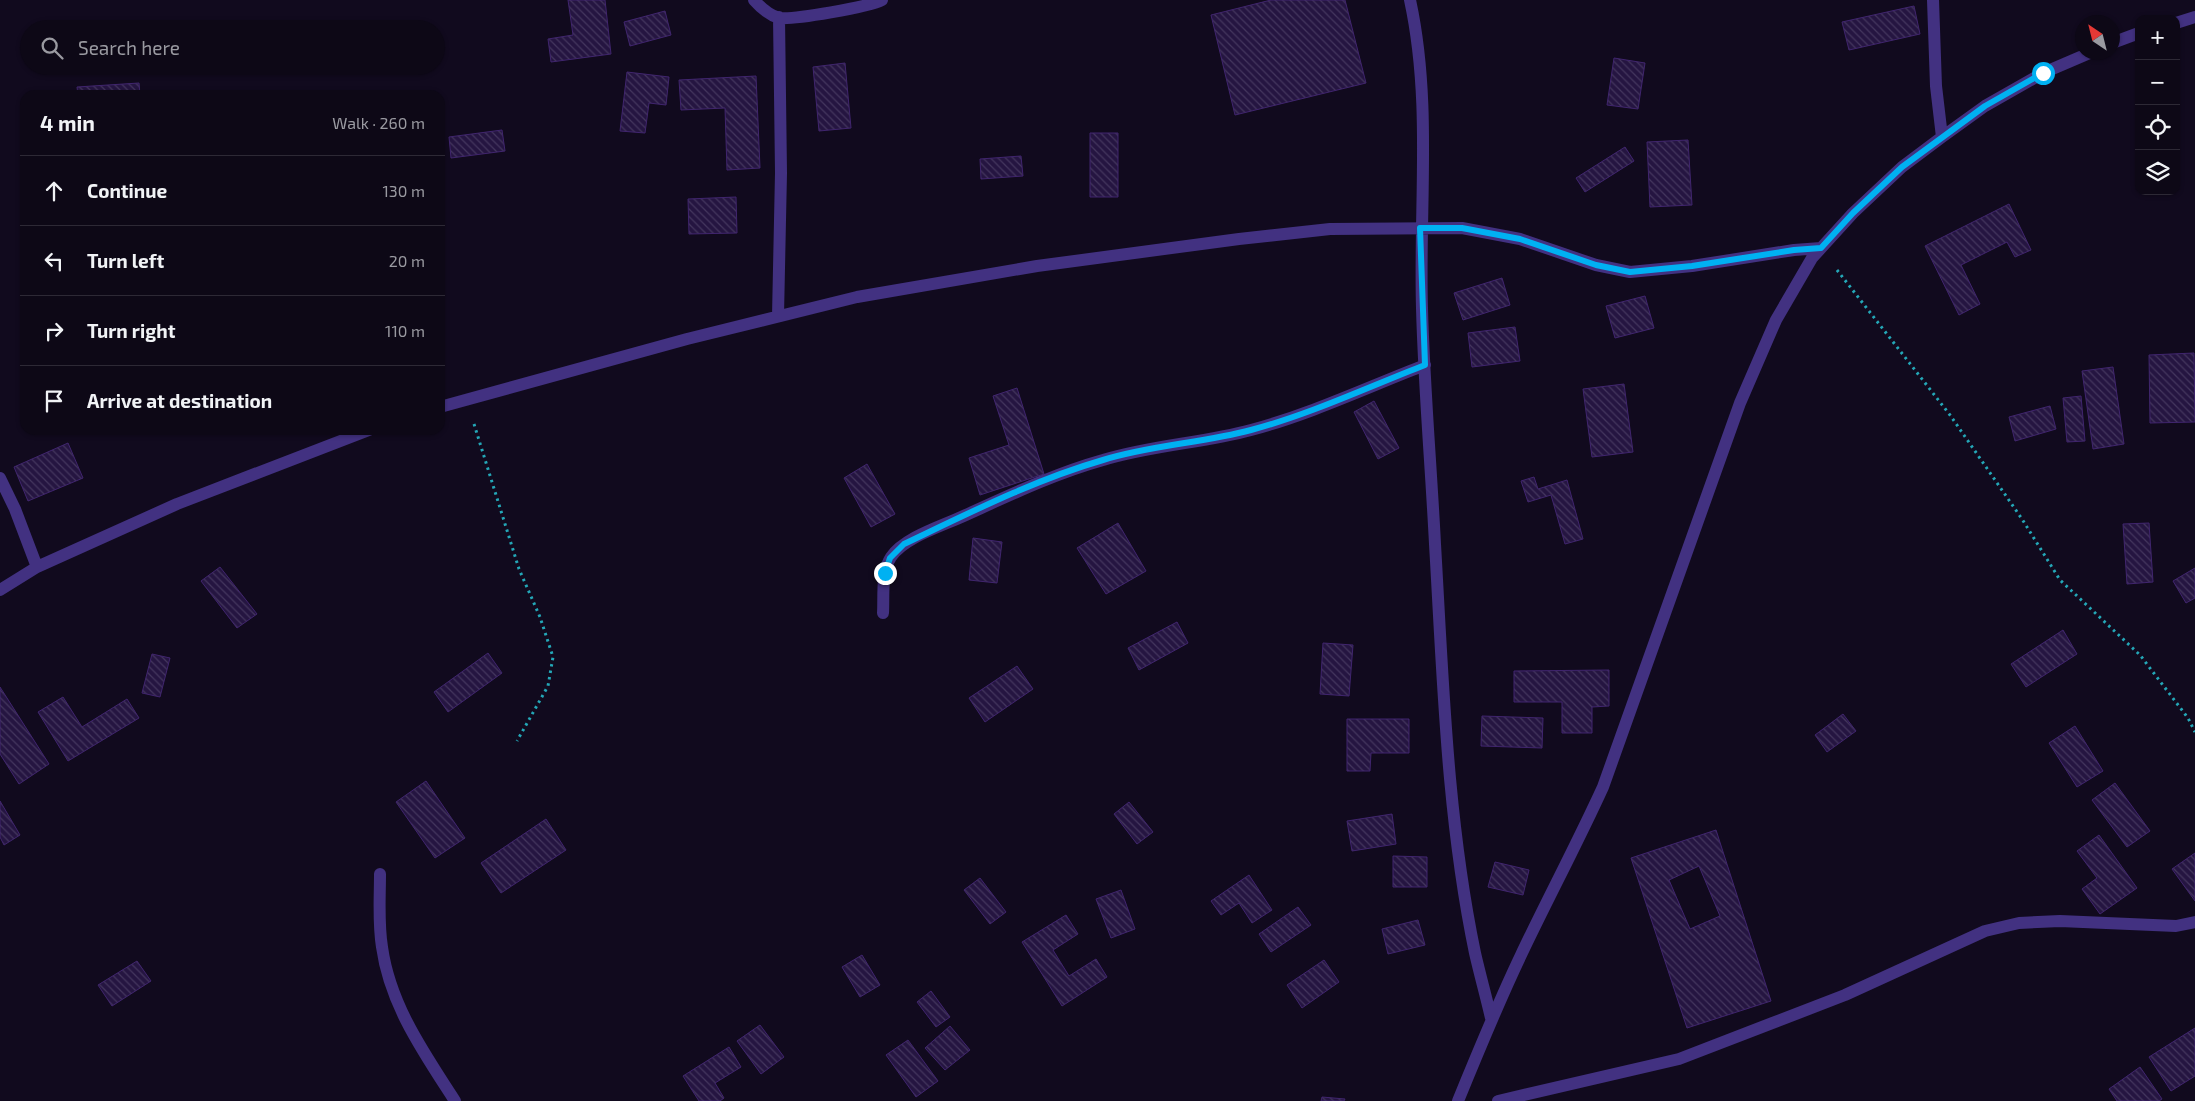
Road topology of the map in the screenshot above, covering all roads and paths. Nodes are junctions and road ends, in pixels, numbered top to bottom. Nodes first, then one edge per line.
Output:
1 (754, 0) edge
2 (882, 0) edge
3 (1410, 0) edge
4 (1933, 0) edge
5 (2195, 17) edge
6 (779, 18) junction
7 (2180, 21) edge
8 (2135, 35) edge
9 (2120, 41) edge
10 (2075, 59) edge
11 (1942, 137) junction
12 (1420, 228) junction
13 (1821, 248) junction
14 (778, 316) junction
15 (1425, 365) junction
16 (467, 398) junction
17 (445, 405) edge
18 (356, 435) edge
19 (0, 478) edge
20 (37, 567) junction
21 (0, 590) edge
22 (883, 613) dead end
23 (2195, 732) edge
24 (517, 741) dead end
25 (380, 874) dead end
26 (2195, 922) edge
27 (1492, 1018) junction
28 (456, 1101) edge
29 (1458, 1101) edge
30 (1498, 1101) edge

1 - 6 street
2 - 6 street
3 - 12 street
4 - 11 street
5 - 7 street
6 - 14 street
8 - 9 street
10 - 11 street
11 - 13 street
12 - 13 street
12 - 14 street
12 - 15 street
13 - 23 path
13 - 27 street
14 - 16 street
15 - 22 street
15 - 27 street
16 - 17 street
16 - 24 path
18 - 20 street
19 - 20 street
20 - 21 street
25 - 28 street
26 - 30 street
27 - 29 street

